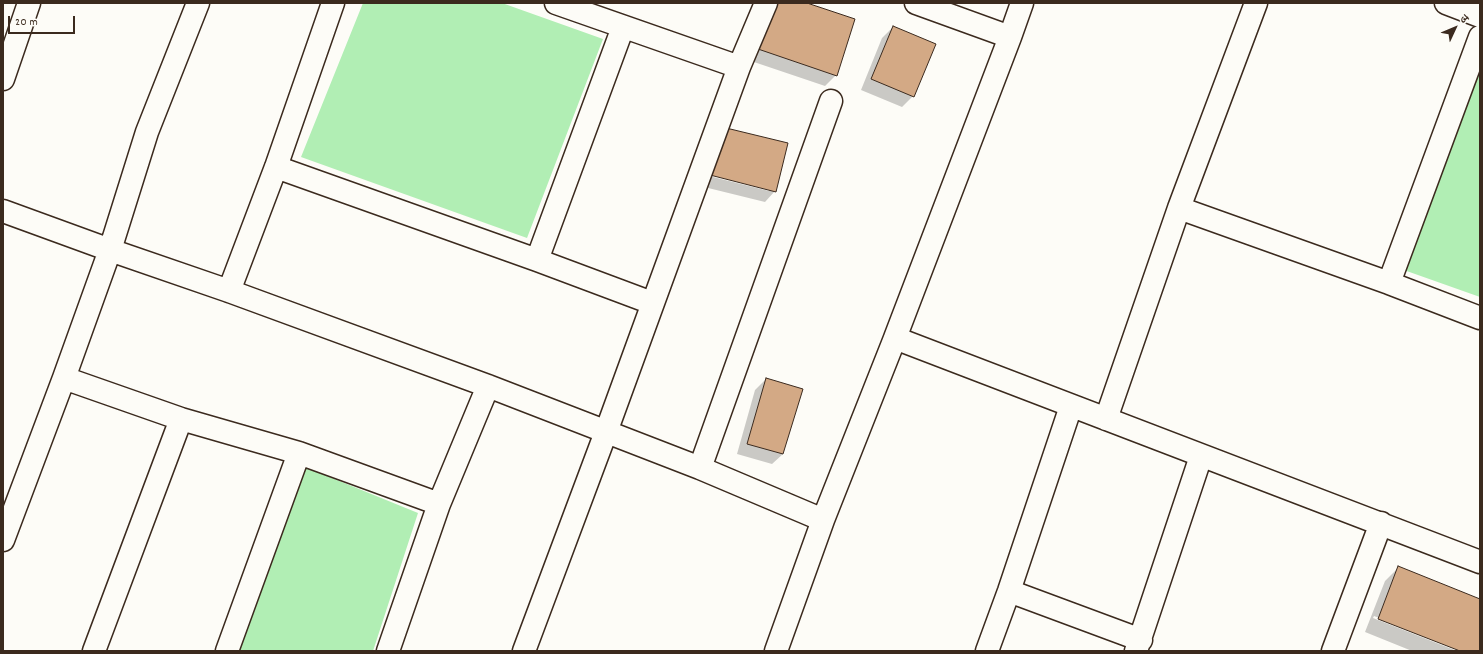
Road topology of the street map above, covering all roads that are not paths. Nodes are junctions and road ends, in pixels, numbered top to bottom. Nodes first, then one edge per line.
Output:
1 (29, 3) edge
2 (198, 3) edge
3 (333, 3) edge
4 (556, 3) edge
5 (766, 3) edge
6 (916, 3) edge
7 (1022, 3) edge
8 (1256, 3) edge
9 (1446, 3) edge
10 (1480, 16) edge
11 (623, 27) junction
12 (1010, 37) junction
13 (1480, 37) edge
14 (739, 67) junction
15 (3, 79) edge
16 (831, 101) dead end
17 (276, 167) junction
18 (1179, 208) junction
19 (3, 211) edge
20 (110, 250) junction
21 (537, 260) junction
22 (1388, 283) junction
23 (229, 291) junction
24 (652, 303) junction
25 (1480, 318) edge
26 (895, 338) junction
27 (64, 378) junction
28 (488, 386) junction
29 (1071, 406) junction
30 (181, 419) junction
31 (1106, 419) junction
32 (606, 432) junction
33 (299, 453) junction
34 (1201, 456) junction
35 (700, 468) junction
36 (439, 504) junction
37 (823, 520) junction
38 (1381, 523) junction
39 (3, 540) edge
40 (1480, 562) edge
41 (1009, 591) junction
42 (1138, 645) edge
43 (94, 651) edge
44 (227, 651) edge
45 (388, 651) edge
46 (524, 651) edge
47 (776, 651) edge
48 (987, 651) edge
49 (1333, 651) edge

1 - 15 street
2 - 20 street
3 - 17 street
4 - 11 street
5 - 14 street
6 - 12 street
7 - 12 street
8 - 18 street
9 - 10 street
11 - 14 street
11 - 21 street
12 - 26 street
13 - 22 street
14 - 24 street
16 - 35 street
17 - 21 street
17 - 23 street
18 - 22 street
18 - 31 street
19 - 20 street
20 - 23 street
20 - 27 street
21 - 24 street
22 - 25 street
23 - 28 street
24 - 32 street
26 - 29 street
26 - 37 street
27 - 30 street
27 - 39 street
28 - 32 street
28 - 36 street
29 - 31 street
29 - 41 street
30 - 33 street
30 - 43 street
31 - 34 street
32 - 35 street
32 - 46 street
33 - 36 street
33 - 44 street
34 - 38 street
34 - 42 street
35 - 37 street
36 - 45 street
37 - 47 street
38 - 40 street
38 - 49 street
41 - 42 street
41 - 48 street

